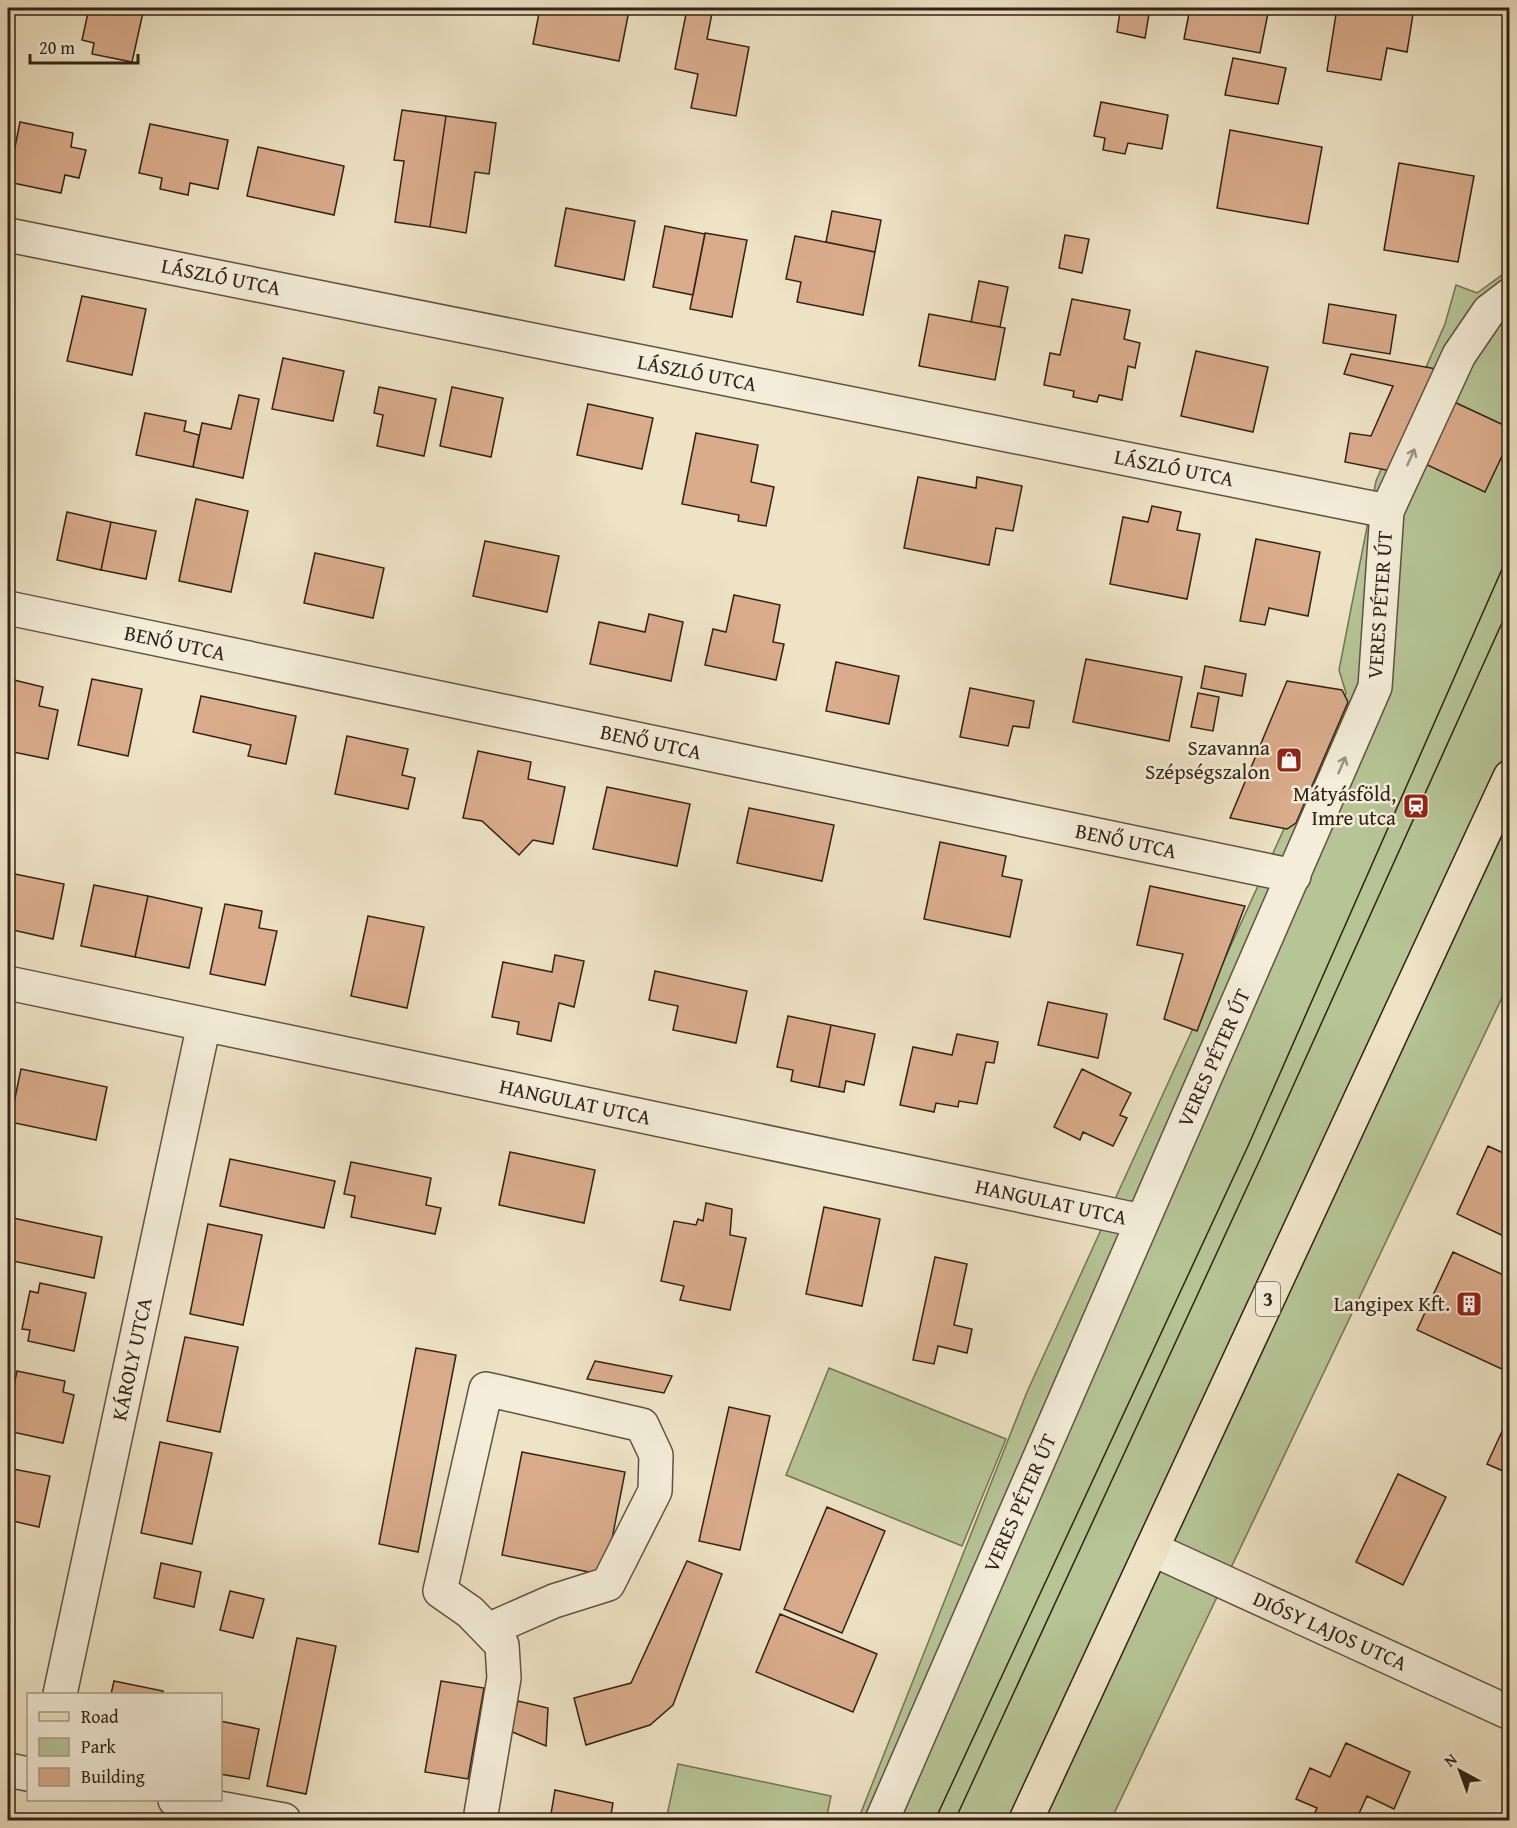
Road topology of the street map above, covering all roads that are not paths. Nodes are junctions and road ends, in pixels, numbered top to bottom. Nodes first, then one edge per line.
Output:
1 (8, 234) edge
2 (1509, 295) edge
3 (1387, 511) junction
4 (8, 608) edge
5 (1509, 777) edge
6 (1294, 876) junction
7 (8, 983) edge
8 (204, 1024) junction
9 (1143, 1221) junction
10 (1152, 1549) junction
11 (488, 1630) junction
12 (60, 1693) edge
13 (1509, 1713) edge
14 (8, 1770) edge
15 (27, 1774) edge
16 (180, 1801) edge
17 (284, 1821) edge
18 (480, 1821) edge
19 (882, 1821) edge
20 (1026, 1821) edge

1 - 3 street, LÁSZLÓ UTCA
3 -> 2 street, VERES PÉTER ÚT
6 -> 3 street, VERES PÉTER ÚT
4 - 6 street, BENŐ UTCA
5 - 10 main road, 3
6 - 9 street, VERES PÉTER ÚT
7 - 8 street, HANGULAT UTCA
8 - 9 street, HANGULAT UTCA
8 - 12 street, KÁROLY UTCA
9 - 19 street, VERES PÉTER ÚT
10 - 13 street, DIÓSY LAJOS UTCA
10 - 20 main road, 3
11 - 11 street
11 - 18 street
14 - 15 street
16 - 17 street

